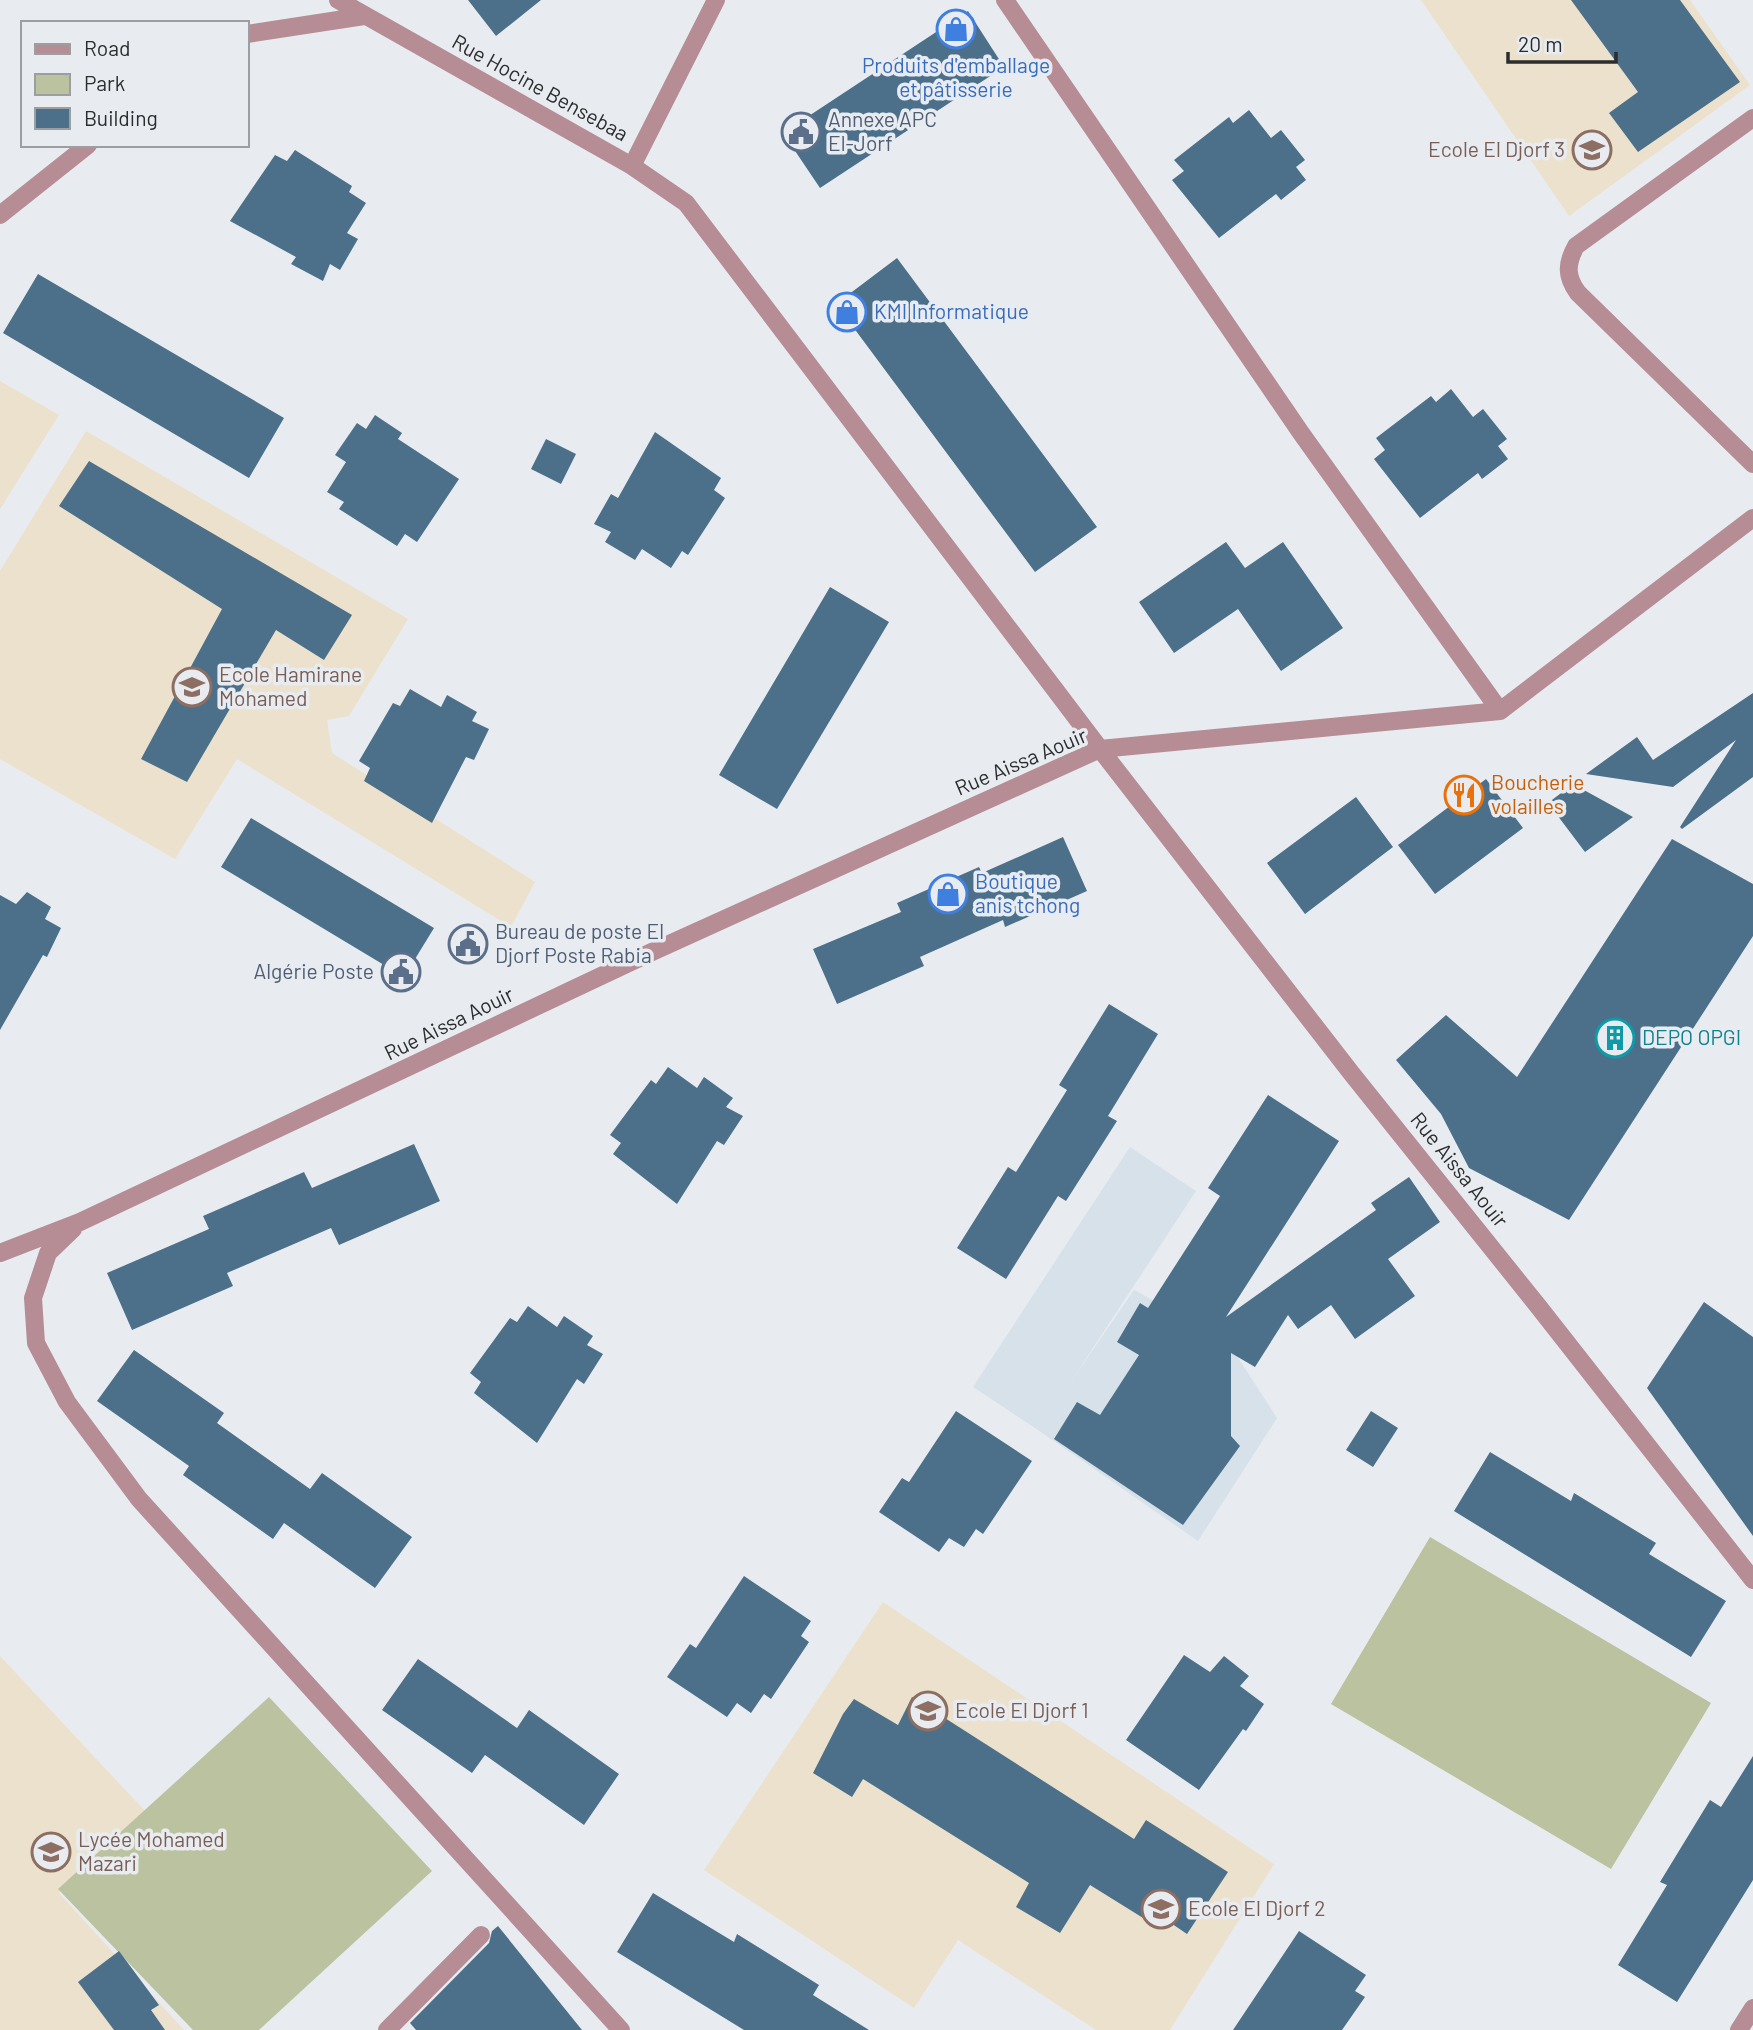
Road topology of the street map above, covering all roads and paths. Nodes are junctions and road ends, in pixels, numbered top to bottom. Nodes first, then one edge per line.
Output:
1 (338, 0) edge
2 (716, 0) edge
3 (1005, 0) edge
4 (364, 16) junction
5 (248, 34) edge
6 (1753, 118) edge
7 (85, 147) edge
8 (632, 166) junction
9 (0, 215) edge
10 (1753, 464) edge
11 (1753, 518) edge
12 (1500, 711) junction
13 (1100, 749) junction
14 (80, 1222) junction
15 (0, 1253) edge
16 (1753, 1580) edge
17 (481, 1935) dead end
18 (1753, 2008) edge
19 (387, 2030) edge
20 (621, 2030) edge
21 (1739, 2030) edge

1 - 4 street, Rue Hocine Bensebaa
2 - 8 street, Rue Hocine Bensebaa
3 - 12 street
4 - 5 street
4 - 8 street, Rue Hocine Bensebaa
6 - 10 street
7 - 9 street
8 - 13 street
11 - 12 street
12 - 13 street
13 - 14 street, Rue Aissa Aouir
13 - 16 street, Rue Aissa Aouir
14 - 15 street, Rue Aissa Aouir
14 - 20 street
17 - 19 street
18 - 21 street

